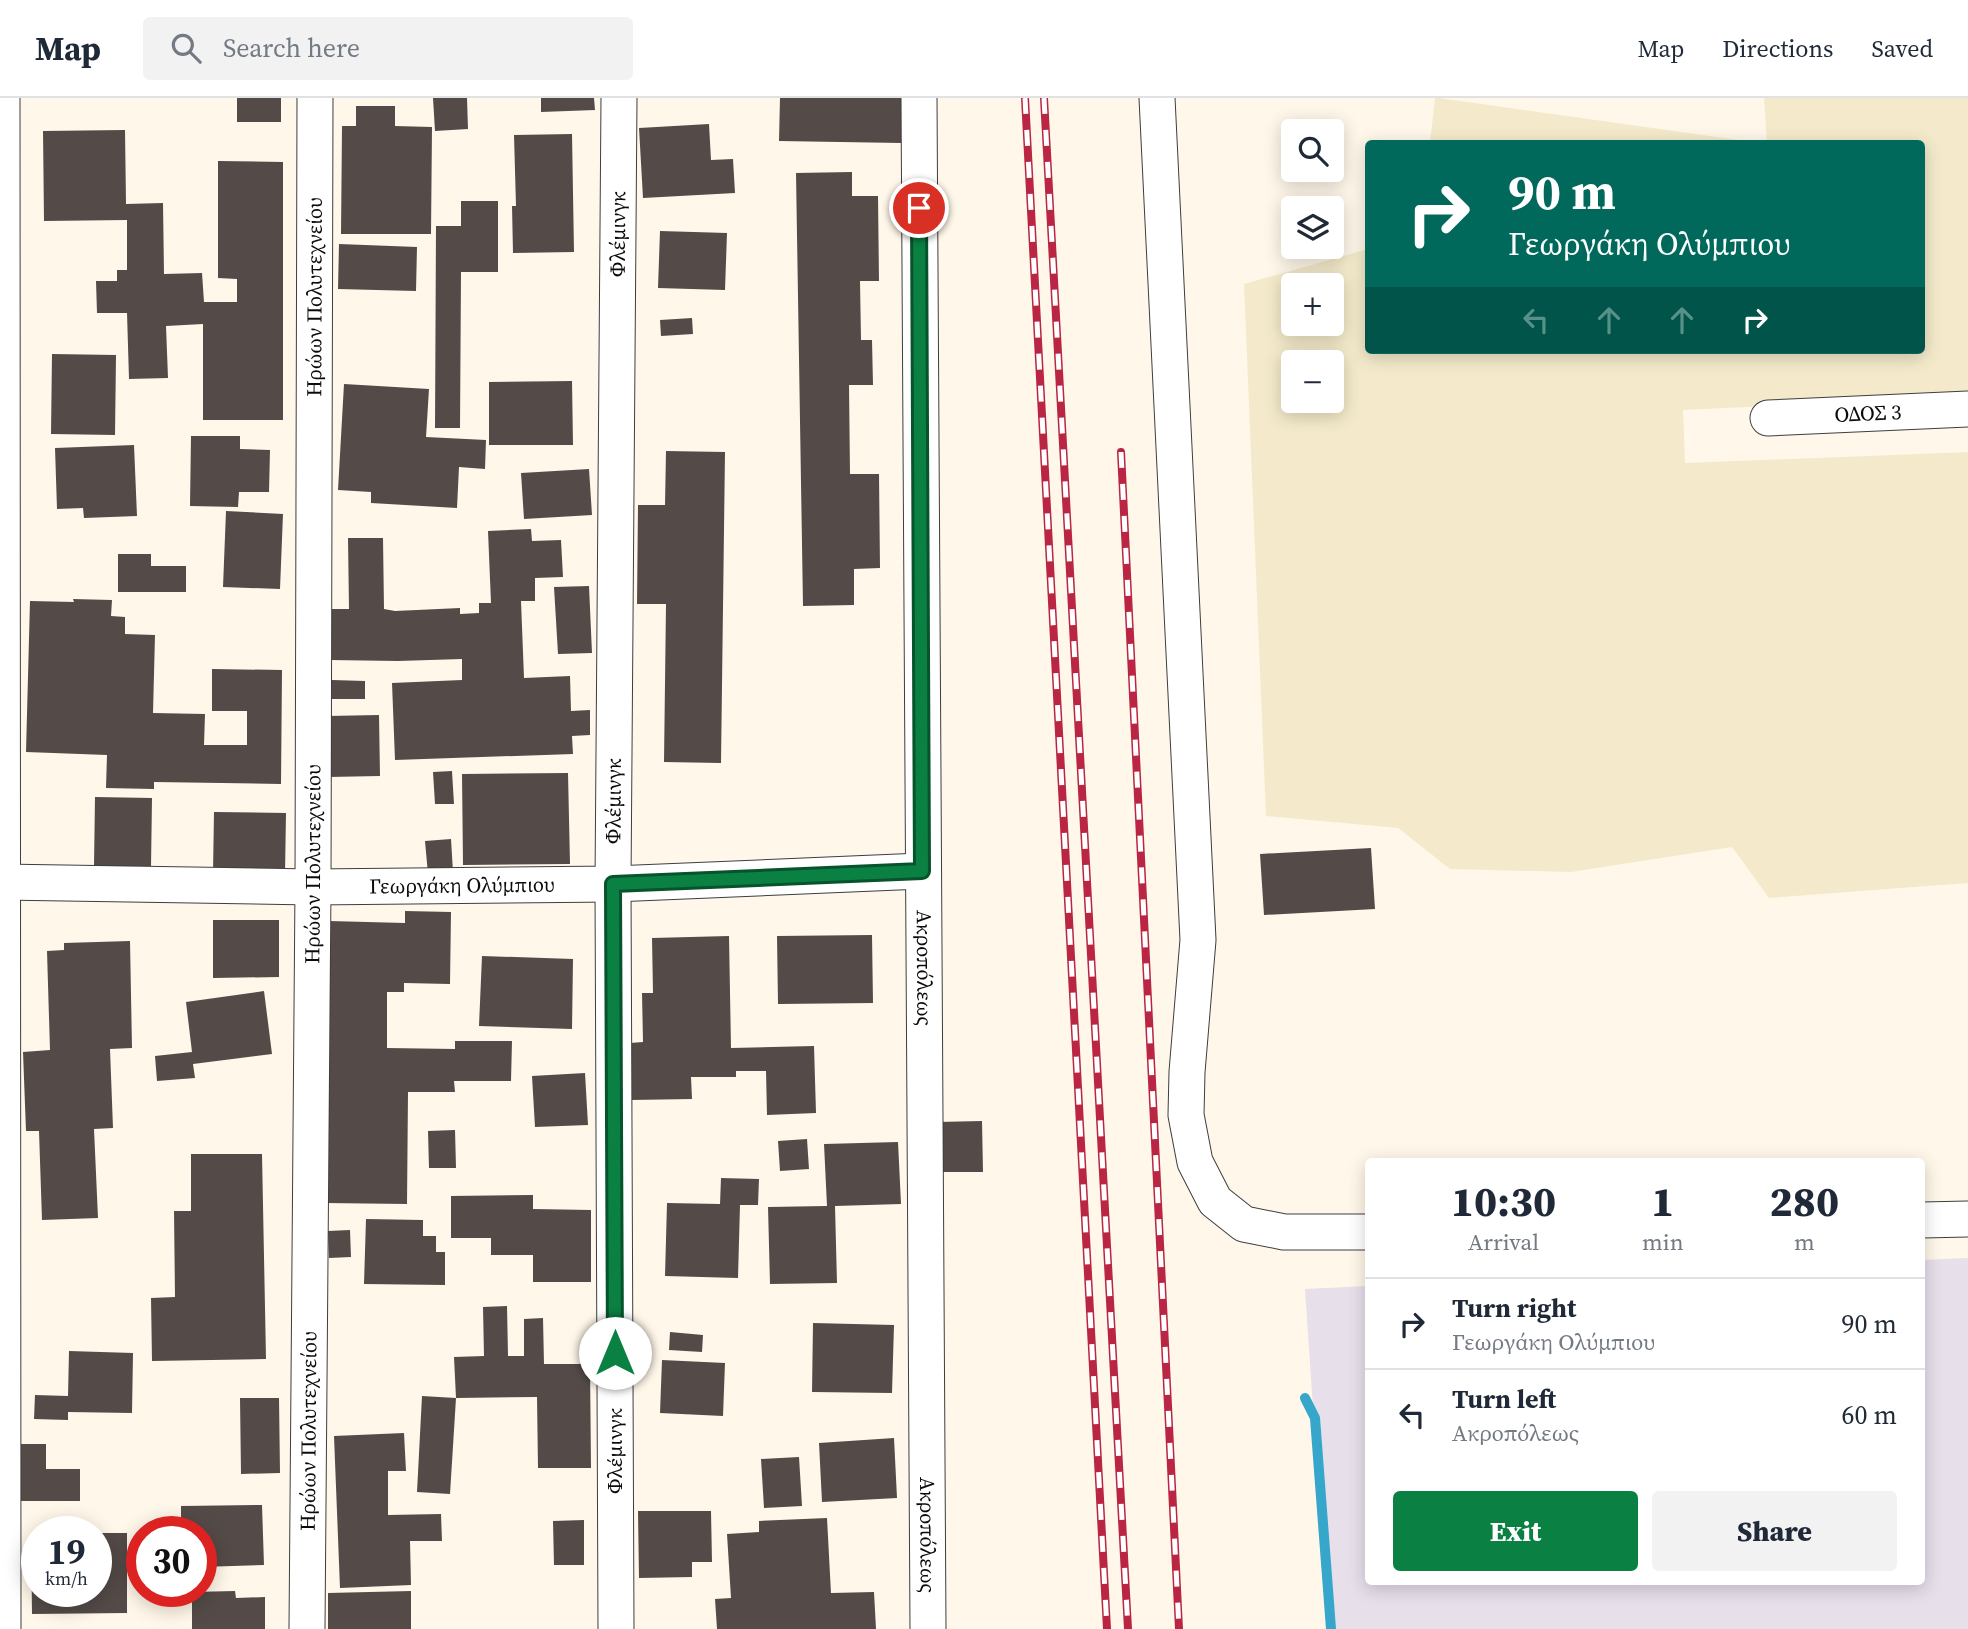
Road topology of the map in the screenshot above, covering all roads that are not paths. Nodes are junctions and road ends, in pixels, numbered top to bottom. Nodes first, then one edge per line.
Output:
1 (2, 98) edge
2 (315, 98) edge
3 (620, 98) edge
4 (919, 98) edge
5 (1157, 98) edge
6 (1968, 409) edge
7 (1768, 418) dead end
8 (922, 871) junction
9 (1, 882) edge
10 (613, 884) junction
11 (313, 887) junction
12 (1968, 1219) edge
13 (1925, 1220) edge
14 (1365, 1232) edge
15 (3, 1629) edge
16 (307, 1629) edge
17 (616, 1629) edge
18 (928, 1629) edge

1 - 9 street
2 - 11 street, Ηρώων Πολυτεχνείου
3 - 10 street, Φλέμινγκ
4 - 8 street, Ακροπόλεως
5 - 14 street
6 - 7 street, ΟΔΟΣ 3
8 - 10 street, Γεωργάκη Ολύμπιου
8 - 18 street, Ακροπόλεως
9 - 11 street, Γεωργάκη Ολύμπιου
9 - 15 street
10 - 11 street, Γεωργάκη Ολύμπιου
10 - 17 street, Φλέμινγκ
11 - 16 street, Ηρώων Πολυτεχνείου
12 - 13 street

